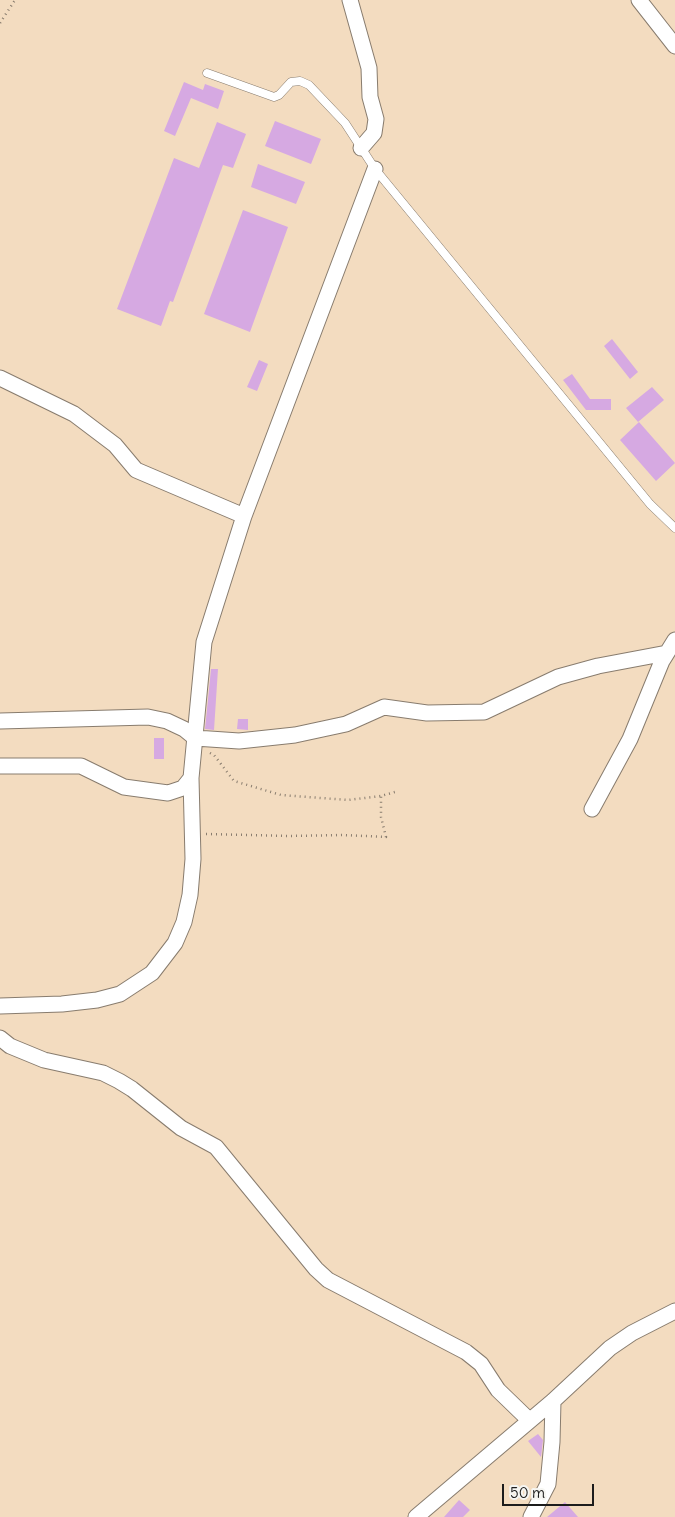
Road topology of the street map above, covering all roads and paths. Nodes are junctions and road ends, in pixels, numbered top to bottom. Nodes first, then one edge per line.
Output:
1 (15, 0) edge
2 (350, 0) edge
3 (639, 0) edge
4 (0, 23) edge
5 (675, 46) edge
6 (207, 73) dead end
7 (361, 148) junction
8 (375, 169) junction
9 (0, 378) edge
10 (244, 516) junction
11 (675, 528) edge
12 (675, 640) edge
13 (667, 653) junction
14 (0, 721) edge
15 (194, 743) junction
16 (0, 766) edge
17 (191, 778) junction
18 (395, 792) dead end
19 (381, 796) junction
20 (592, 809) dead end
21 (192, 833) junction
22 (0, 1006) edge
23 (3, 1046) edge
24 (675, 1311) edge
25 (553, 1401) junction
26 (528, 1419) junction
27 (416, 1517) edge
28 (531, 1517) edge

1 - 4 path
2 - 7 street
3 - 5 street
6 - 7 lane
7 - 8 lane
8 - 10 street
8 - 11 lane
9 - 10 street
10 - 15 street
12 - 13 street
13 - 15 street
13 - 20 street
14 - 15 street
15 - 17 street
15 - 19 path
16 - 17 street
17 - 21 street
18 - 19 path
19 - 21 path
21 - 22 street
23 - 26 street
24 - 25 street
25 - 26 street
25 - 28 street
26 - 27 street

